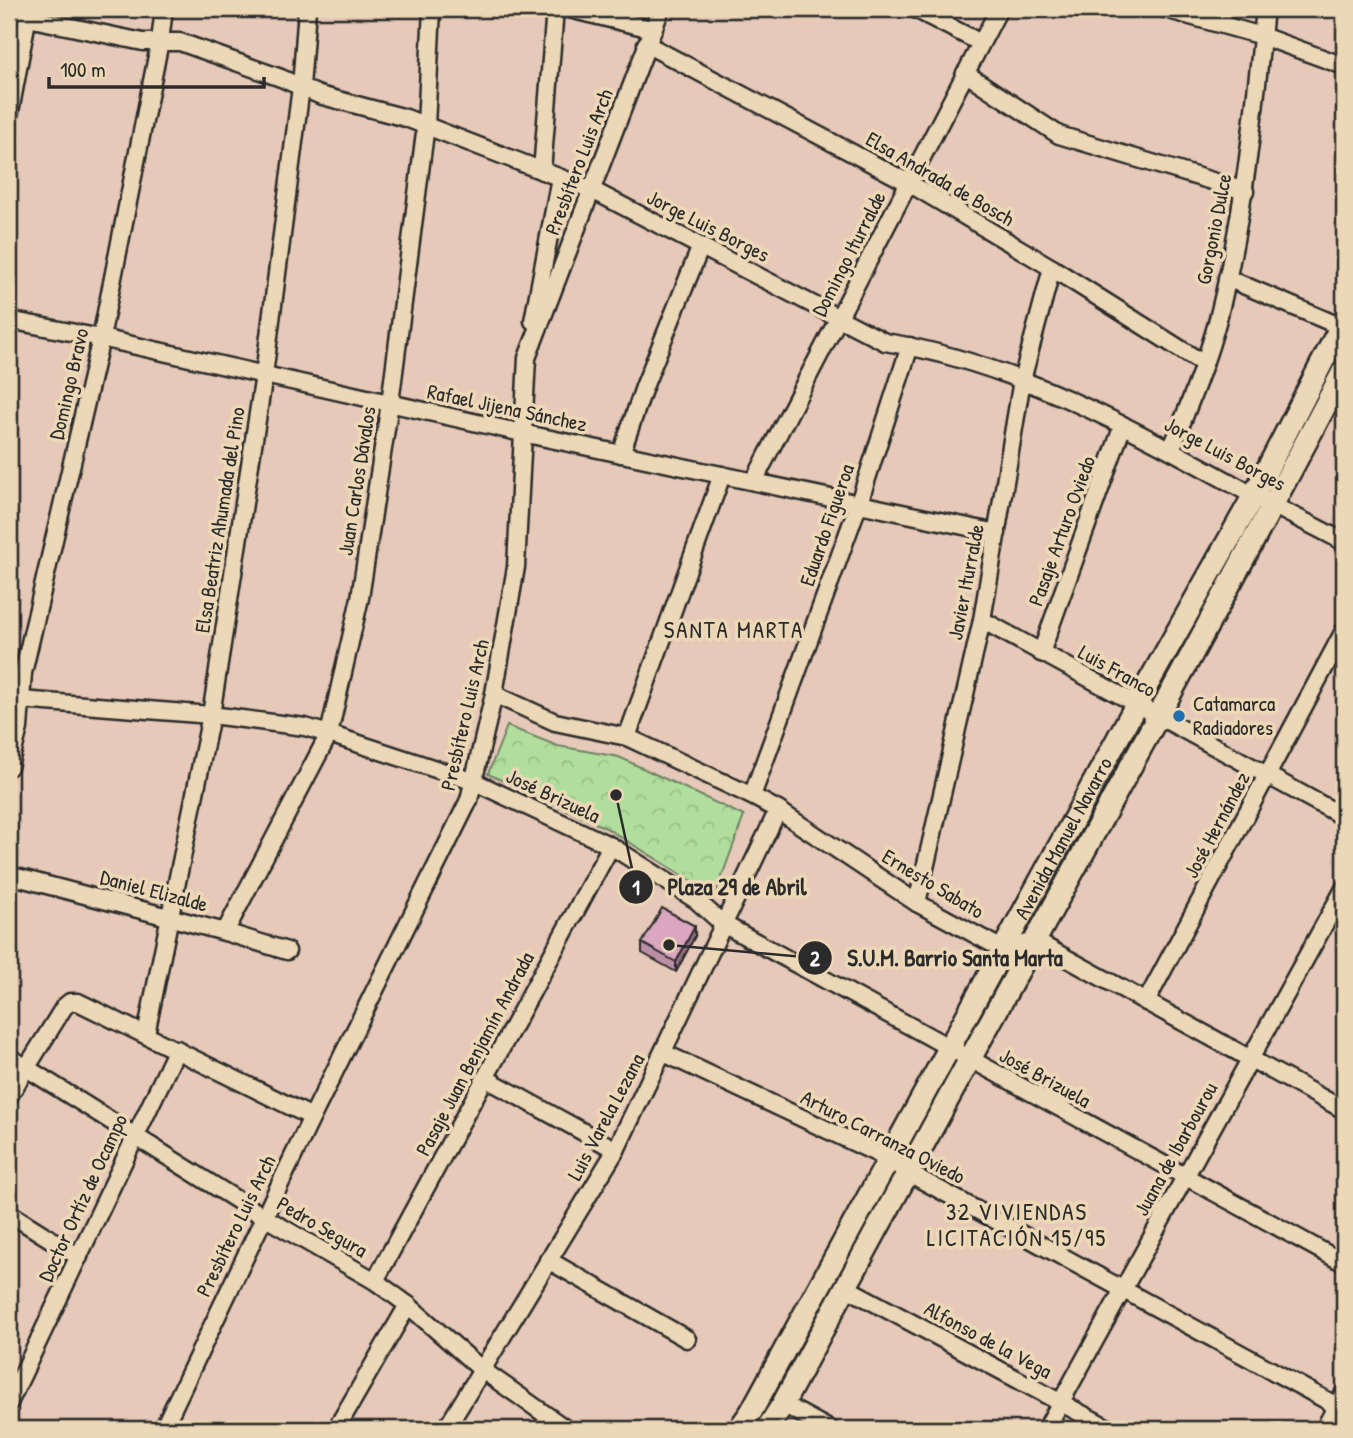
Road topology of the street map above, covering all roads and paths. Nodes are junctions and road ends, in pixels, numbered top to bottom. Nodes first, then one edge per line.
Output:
1 (164, 9) edge
2 (307, 9) edge
3 (432, 9) edge
4 (555, 9) edge
5 (569, 9) edge
6 (661, 9) edge
7 (915, 9) edge
8 (999, 9) edge
9 (1166, 9) edge
10 (1265, 9) edge
11 (28, 13) edge
12 (649, 36) junction
13 (1262, 36) junction
14 (160, 41) junction
15 (981, 43) junction
16 (1344, 66) edge
17 (965, 73) junction
18 (301, 87) junction
19 (9, 117) edge
20 (426, 125) junction
21 (542, 171) junction
22 (560, 178) junction
23 (909, 183) junction
24 (592, 190) junction
25 (1245, 191) junction
26 (701, 246) junction
27 (1052, 268) junction
28 (1227, 278) junction
29 (840, 319) junction
30 (9, 320) edge
31 (1343, 325) edge
32 (102, 338) junction
33 (910, 346) junction
34 (527, 358) junction
35 (1204, 364) junction
36 (1344, 370) edge
37 (264, 375) junction
38 (1022, 380) junction
39 (390, 403) junction
40 (1123, 425) junction
41 (522, 433) junction
42 (1171, 450) junction
43 (621, 454) junction
44 (722, 475) junction
45 (754, 481) junction
46 (1254, 495) junction
47 (859, 503) junction
48 (1274, 504) junction
49 (997, 533) junction
50 (1344, 542) edge
51 (982, 620) junction
52 (1344, 631) edge
53 (1041, 653) junction
54 (494, 694) junction
55 (22, 700) junction
56 (1136, 705) junction
57 (211, 715) junction
58 (1157, 717) junction
59 (329, 734) junction
60 (627, 737) junction
61 (9, 767) edge
62 (1267, 776) junction
63 (475, 782) junction
64 (752, 796) junction
65 (778, 810) junction
66 (1344, 817) edge
67 (611, 846) junction
68 (9, 875) edge
69 (1344, 889) edge
70 (917, 903) junction
71 (171, 917) junction
72 (723, 924) junction
73 (225, 932) junction
74 (1035, 942) junction
75 (1004, 950) junction
76 (287, 951) dead end
77 (1146, 1002) junction
78 (146, 1034) junction
79 (949, 1048) junction
80 (177, 1049) junction
81 (664, 1053) junction
82 (9, 1057) edge
83 (1250, 1059) junction
84 (968, 1060) junction
85 (26, 1069) junction
86 (485, 1078) junction
87 (9, 1096) edge
88 (1344, 1110) edge
89 (312, 1117) junction
90 (135, 1137) junction
91 (616, 1150) junction
92 (888, 1159) junction
93 (907, 1172) junction
94 (1184, 1177) junction
95 (9, 1213) edge
96 (264, 1217) junction
97 (79, 1257) junction
98 (548, 1260) junction
99 (1344, 1263) edge
100 (375, 1281) junction
101 (845, 1287) junction
102 (1123, 1290) junction
103 (408, 1305) junction
104 (687, 1339) dead end
105 (481, 1369) junction
106 (15, 1374) edge
107 (1341, 1399) edge
108 (1061, 1402) junction
109 (9, 1403) edge
110 (783, 1404) junction
111 (163, 1429) edge
112 (336, 1429) edge
113 (446, 1429) edge
114 (566, 1429) edge
115 (739, 1429) edge
116 (767, 1429) edge
117 (829, 1429) edge
118 (1046, 1429) edge
119 (1111, 1429) edge
120 (1324, 1429) edge

1 - 14 street, Domingo Bravo
2 - 18 street, Elsa Beatriz Ahumada del Pino
3 - 20 street, Juan Carlos Dávalos
4 - 21 street
5 - 12 street, Elsa Andrada de Bosch
6 - 12 street, Presbítero Luis Arch
7 - 15 street
8 - 15 street, Domingo Iturralde
9 - 13 street
10 - 13 street, Gorgonio Dulce
11 - 14 street, Jorge Luis Borges
11 - 19 street
12 - 23 street, Elsa Andrada de Bosch
12 - 24 street, Presbítero Luis Arch
13 - 16 street
13 - 25 street, Gorgonio Dulce
14 - 18 street, Jorge Luis Borges
14 - 32 street, Domingo Bravo
15 - 17 street, Domingo Iturralde
17 - 23 street, Domingo Iturralde
17 - 25 street
18 - 20 street, Jorge Luis Borges
18 - 37 street, Elsa Beatriz Ahumada del Pino
20 - 21 street, Jorge Luis Borges
20 - 39 street, Juan Carlos Dávalos
21 - 22 street, Jorge Luis Borges
22 - 24 street, Jorge Luis Borges
22 - 34 street
23 - 27 street, Elsa Andrada de Bosch
23 - 29 street, Domingo Iturralde
24 - 26 street, Jorge Luis Borges
24 - 34 street, Presbítero Luis Arch
25 - 28 street, Gorgonio Dulce
26 - 29 street, Jorge Luis Borges
26 - 43 street
27 - 35 street, Elsa Andrada de Bosch
27 - 38 street, Javier Iturralde
28 - 31 street
28 - 35 street, Gorgonio Dulce
29 - 33 street, Jorge Luis Borges
29 - 45 street, Domingo Iturralde
30 - 32 street, Rafael Jijena Sánchez
31 - 46 main road, Avenida Manuel Navarro
32 - 37 street, Rafael Jijena Sánchez
32 - 55 street, Domingo Bravo
33 - 38 street, Jorge Luis Borges
33 - 47 street, Eduardo Figueroa
34 - 41 street, Presbítero Luis Arch
35 - 42 street, Gorgonio Dulce
36 - 48 main road, Avenida Manuel Navarro
37 - 39 street, Rafael Jijena Sánchez
37 - 57 street, Elsa Beatriz Ahumada del Pino
38 - 40 street, Jorge Luis Borges
38 - 49 street, Javier Iturralde
39 - 41 street, Rafael Jijena Sánchez
39 - 59 street, Juan Carlos Dávalos
40 - 42 street, Jorge Luis Borges
40 - 53 street, Pasaje Arturo Oviedo
41 - 43 street, Rafael Jijena Sánchez
41 - 54 street, Presbítero Luis Arch
42 - 46 street, Jorge Luis Borges
43 - 44 street, Rafael Jijena Sánchez
44 - 45 street, Rafael Jijena Sánchez
44 - 60 street
45 - 47 street, Rafael Jijena Sánchez
46 - 48 street, Jorge Luis Borges
46 - 56 main road, Avenida Manuel Navarro
47 - 49 street, Rafael Jijena Sánchez
47 - 64 street, Eduardo Figueroa
48 - 50 street, Jorge Luis Borges
48 - 58 main road, Avenida Manuel Navarro
49 - 51 street, Javier Iturralde
51 - 53 street, Luis Franco
51 - 70 street, Javier Iturralde
52 - 62 street, José Hernández
53 - 56 street, Luis Franco
54 - 60 street, Ernesto Sabato
54 - 63 street, Presbítero Luis Arch
55 - 57 street, José Brizuela
55 - 61 street, Domingo Bravo
56 - 58 street, Luis Franco
56 - 75 main road, Avenida Manuel Navarro
57 - 59 street, José Brizuela
57 - 71 street, Elsa Beatriz Ahumada del Pino
58 - 62 street, Luis Franco
58 - 74 main road, Avenida Manuel Navarro
59 - 63 street, José Brizuela
59 - 73 street, Juan Carlos Dávalos
60 - 64 street, Ernesto Sabato
62 - 66 street, Luis Franco
62 - 77 street, José Hernández
63 - 67 street, José Brizuela
63 - 89 street, Presbítero Luis Arch
64 - 65 street, Ernesto Sabato
65 - 70 street, Ernesto Sabato
65 - 72 street, Luis Varela Lezana
67 - 72 street, José Brizuela
67 - 86 street, Pasaje Juan Benjamín Andrada
68 - 71 street, Daniel Elizalde
69 - 83 street, Juana de Ibarbourou
70 - 75 street, Ernesto Sabato
71 - 73 street, Daniel Elizalde
71 - 78 street, Elsa Beatriz Ahumada del Pino
72 - 79 street, José Brizuela
72 - 81 street, Luis Varela Lezana
73 - 76 street, Daniel Elizalde
74 - 75 street
74 - 77 street
74 - 84 main road, Avenida Manuel Navarro
75 - 79 main road, Avenida Manuel Navarro
77 - 83 street
78 - 80 street
78 - 85 street
79 - 84 street, José Brizuela
79 - 92 main road, Avenida Manuel Navarro
80 - 89 street
80 - 90 street, Doctor Ortíz de Ocampo
81 - 91 street, Luis Varela Lezana
81 - 92 street, Arturo Carranza Oviedo
82 - 85 street, Pedro Segura
83 - 88 street
83 - 94 street, Juana de Ibarbourou
84 - 93 main road, Avenida Manuel Navarro
84 - 94 street, José Brizuela
85 - 87 street
85 - 90 street, Pedro Segura
86 - 91 street
86 - 100 street, Pasaje Juan Benjamín Andrada
89 - 96 street, Presbítero Luis Arch
90 - 96 street, Pedro Segura
90 - 97 street, Doctor Ortíz de Ocampo
91 - 98 street, Luis Varela Lezana
92 - 93 street, Arturo Carranza Oviedo
92 - 115 main road, Avenida Manuel Navarro
93 - 101 main road, Avenida Manuel Navarro
93 - 102 street, Arturo Carranza Oviedo
94 - 99 street, José Brizuela
94 - 102 street, Juana de Ibarbourou
95 - 97 street
96 - 100 street, Pedro Segura
96 - 111 street, Presbítero Luis Arch
97 - 106 street, Doctor Ortíz de Ocampo
98 - 104 street
98 - 105 street, Luis Varela Lezana
100 - 103 street, Pedro Segura
101 - 108 street, Alfonso de la Vega
101 - 110 main road, Avenida Manuel Navarro
102 - 107 street, Arturo Carranza Oviedo
102 - 108 street, Juana de Ibarbourou
103 - 105 street, Pedro Segura
103 - 112 street
105 - 113 street, Luis Varela Lezana
105 - 114 street, Pedro Segura
106 - 109 street, Doctor Ortíz de Ocampo
107 - 120 street
108 - 118 street, Juana de Ibarbourou
108 - 119 street, Alfonso de la Vega
110 - 116 main road, Avenida Manuel Navarro
110 - 117 street

